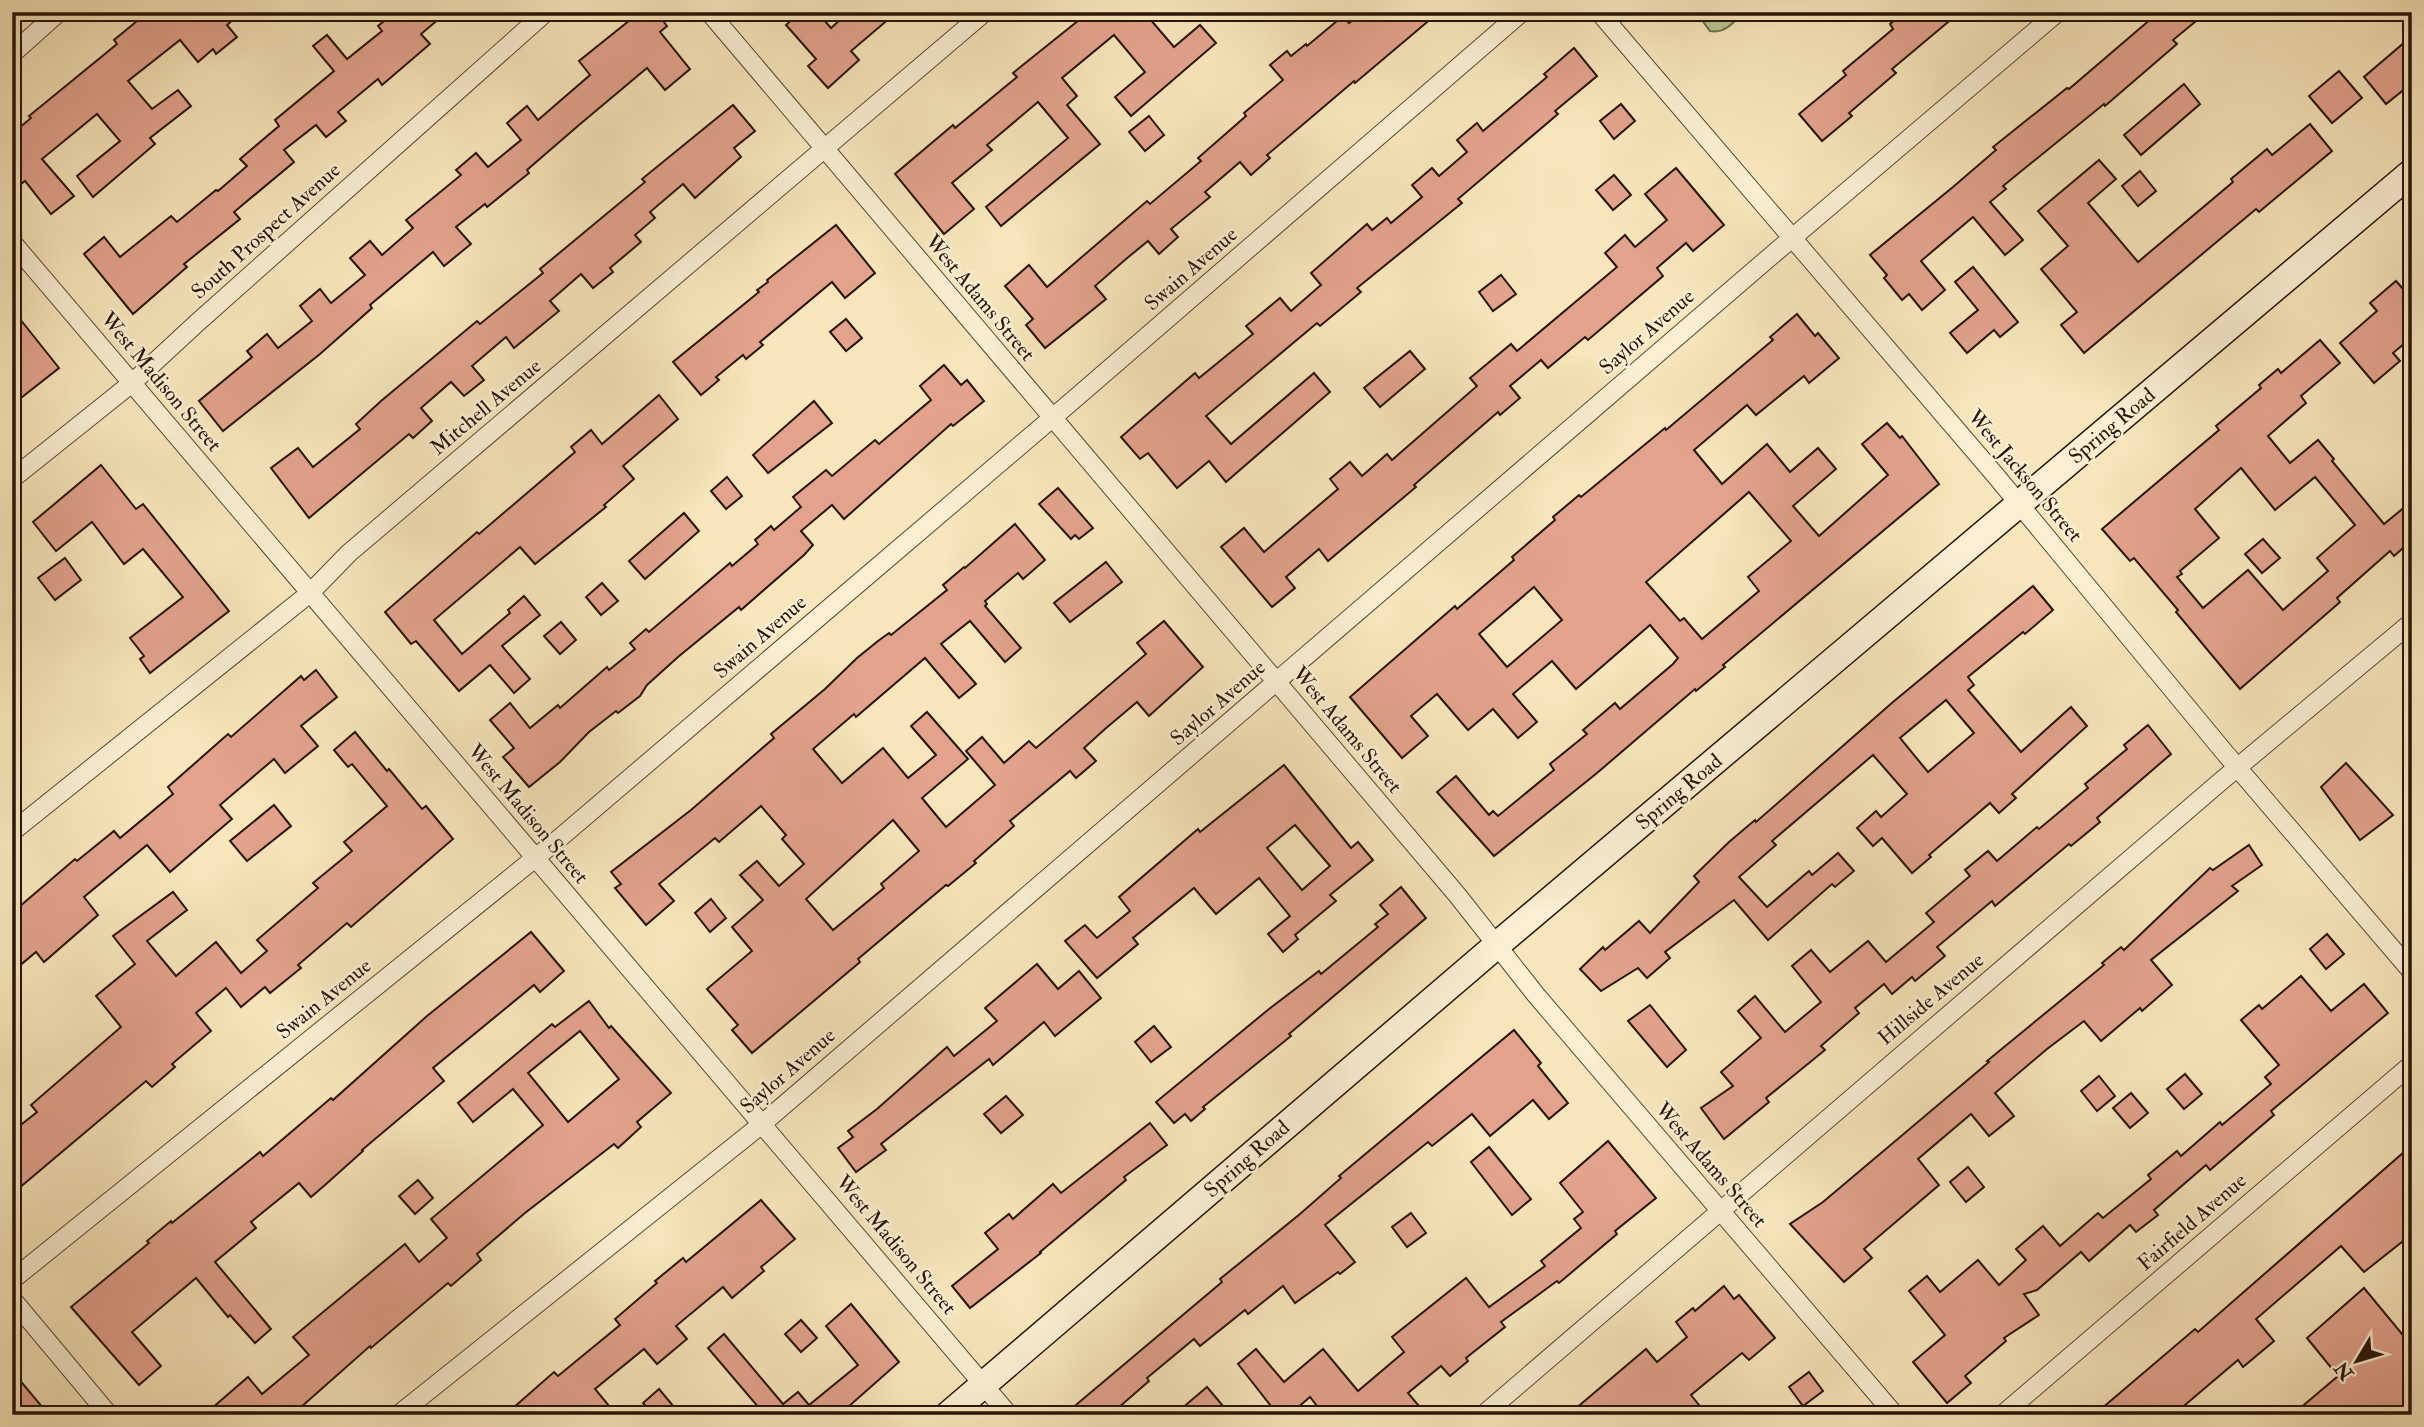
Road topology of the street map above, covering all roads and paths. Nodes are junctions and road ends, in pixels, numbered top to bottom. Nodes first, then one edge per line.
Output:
1 (59, 12) edge
2 (546, 12) edge
3 (709, 12) edge
4 (985, 12) edge
5 (1522, 12) edge
6 (1599, 12) edge
7 (2058, 12) edge
8 (12, 54) edge
9 (825, 149) junction
10 (2412, 172) edge
11 (1791, 239) junction
12 (12, 242) edge
13 (132, 383) junction
14 (1052, 418) junction
15 (12, 479) edge
16 (2020, 505) junction
17 (310, 593) junction
18 (2412, 622) edge
19 (1277, 682) junction
20 (2237, 768) junction
21 (12, 832) edge
22 (536, 858) junction
23 (1497, 945) junction
24 (2412, 972) edge
25 (2412, 1064) edge
26 (762, 1124) junction
27 (1720, 1209) junction
28 (12, 1280) edge
29 (12, 1299) edge
30 (984, 1384) junction
31 (109, 1415) edge
32 (398, 1415) edge
33 (948, 1415) edge
34 (1009, 1415) edge
35 (1483, 1415) edge
36 (1895, 1415) edge
37 (2002, 1415) edge

1 - 8 street
2 - 13 street, South Prospect Avenue
3 - 9 street, West Adams Street
4 - 9 street, Mitchell Avenue
5 - 14 street, Swain Avenue
6 - 11 street, West Jackson Street
7 - 11 street, Saylor Avenue
9 - 14 street, West Adams Street
9 - 17 street, Mitchell Avenue
10 - 16 street, Spring Road
11 - 16 street, West Jackson Street
11 - 19 street, Saylor Avenue
12 - 13 street, West Madison Street
13 - 15 street, South Prospect Avenue
13 - 17 street, West Madison Street
14 - 19 street, West Adams Street
14 - 22 street, Swain Avenue
16 - 20 street, West Jackson Street
16 - 23 street, Spring Road
17 - 21 street, Mitchell Avenue
17 - 22 street, West Madison Street
18 - 20 street, Hillside Avenue
19 - 23 street, West Adams Street
19 - 26 street, Saylor Avenue
20 - 24 street, West Jackson Street
20 - 27 street, Hillside Avenue
22 - 26 street, West Madison Street
22 - 28 street, Swain Avenue
23 - 27 street, West Adams Street
23 - 30 street, Spring Road
25 - 37 street, Fairfield Avenue
26 - 30 street, West Madison Street
26 - 32 street, Saylor Avenue
27 - 35 street, Hillside Avenue
27 - 36 street, West Adams Street
29 - 31 street
30 - 33 street, Spring Road
30 - 34 street, West Madison Street

